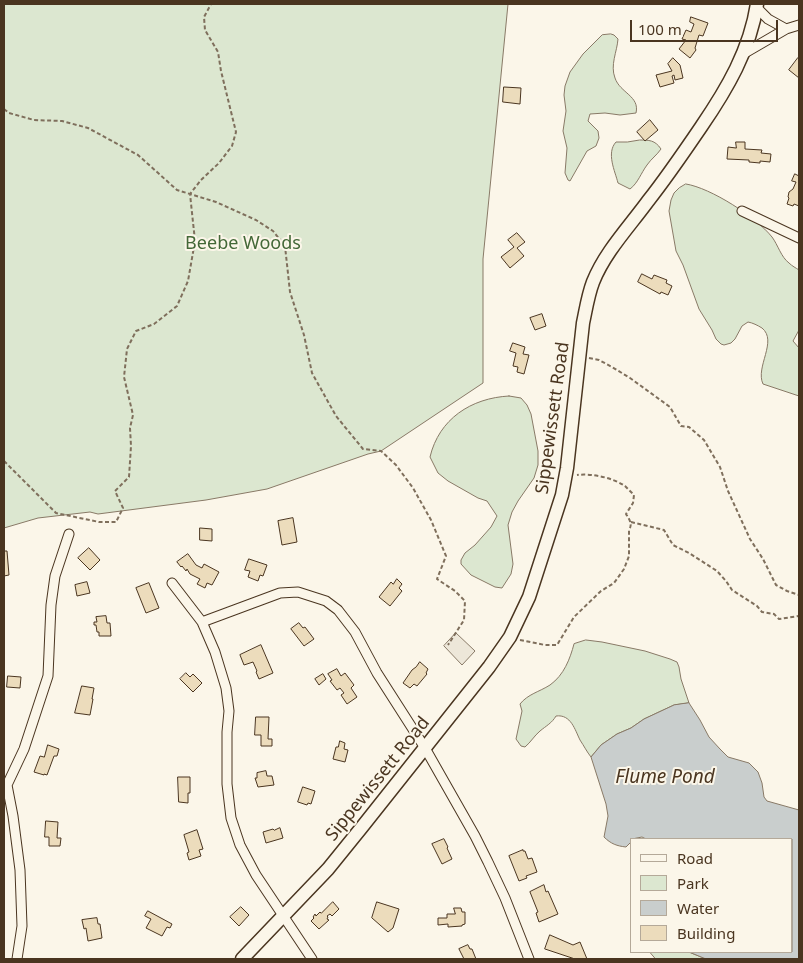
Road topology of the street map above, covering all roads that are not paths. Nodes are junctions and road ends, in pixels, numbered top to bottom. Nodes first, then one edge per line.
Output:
1 (757, 6) edge
2 (799, 25) edge
3 (786, 29) junction
4 (743, 54) junction
5 (742, 211) dead end
6 (799, 238) edge
7 (69, 534) dead end
8 (172, 583) dead end
9 (202, 622) junction
10 (425, 748) junction
11 (6, 782) edge
12 (8, 817) edge
13 (283, 917) junction
14 (17, 959) edge
15 (242, 959) edge
16 (312, 959) edge
17 (529, 959) edge

1 - 3 street
1 - 4 main road, Sippewissett Road
2 - 3 street
3 - 4 street
4 - 10 main road, Sippewissett Road
5 - 6 street
7 - 11 street
8 - 9 street
9 - 10 street
9 - 13 street
10 - 13 main road, Sippewissett Road
10 - 17 street
11 - 12 street
12 - 14 street
13 - 15 main road, Sippewissett Road
13 - 16 street

